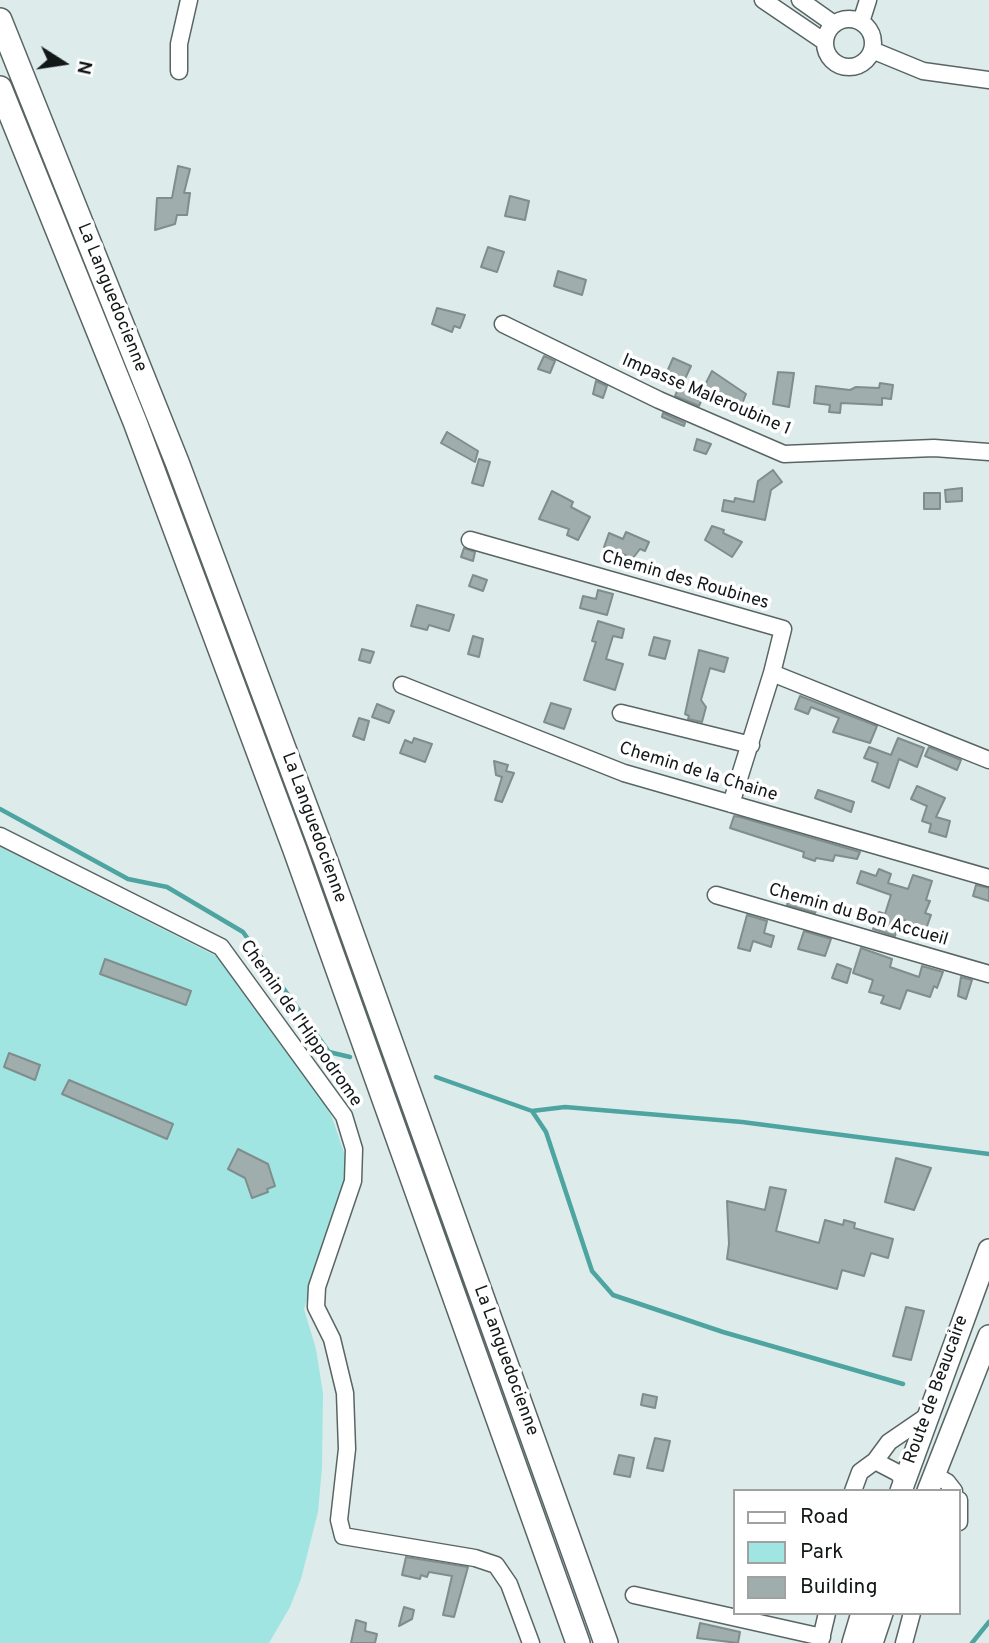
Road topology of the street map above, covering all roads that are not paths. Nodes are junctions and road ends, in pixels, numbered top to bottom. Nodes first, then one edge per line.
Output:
1 (189, 0) edge
2 (763, 0) edge
3 (800, 0) edge
4 (868, 0) edge
5 (0, 20) edge
6 (861, 22) junction
7 (834, 24) junction
8 (825, 42) junction
9 (872, 50) junction
10 (179, 71) dead end
11 (989, 80) edge
12 (0, 88) edge
13 (503, 324) dead end
14 (989, 452) edge
15 (470, 540) dead end
16 (772, 673) junction
17 (402, 685) dead end
18 (621, 713) dead end
19 (751, 746) junction
20 (989, 760) edge
21 (731, 804) junction
22 (0, 836) edge
23 (989, 878) edge
24 (716, 895) dead end
25 (989, 974) edge
26 (989, 1250) edge
27 (989, 1336) edge
28 (927, 1416) junction
29 (875, 1461) junction
30 (931, 1483) edge
31 (903, 1487) edge
32 (854, 1489) edge
33 (952, 1489) edge
34 (634, 1595) dead end
35 (827, 1615) edge
36 (861, 1615) edge
37 (881, 1615) edge
38 (911, 1615) edge
39 (821, 1640) edge
40 (531, 1643) edge
41 (578, 1643) edge
42 (606, 1643) edge
43 (853, 1643) edge
44 (872, 1643) edge
45 (904, 1643) edge

1 - 10 street
2 - 8 street
3 - 7 street
4 - 6 street
5 - 42 highway, La Languedocienne
6 - 7 street
6 - 9 street
7 - 8 street
8 - 9 street
9 - 11 street
12 - 41 highway, La Languedocienne
13 - 14 street, Impasse Maleroubine 1
15 - 16 street, Chemin des Roubines
16 - 19 street
16 - 20 street
17 - 21 street, Chemin de la Chaine
18 - 19 street
19 - 21 street
21 - 23 street, Chemin de la Chaine
22 - 40 street, Chemin de l'Hippodrome
24 - 25 street, Chemin du Bon Accueil
26 - 28 main road, Route de Beaucaire
27 - 30 main road, Route de Beaucaire
28 - 29 street
28 - 31 main road, Route de Beaucaire
29 - 31 street
29 - 32 street
30 - 33 street
34 - 39 street
35 - 39 street
36 - 43 main road
37 - 44 main road
38 - 45 street

